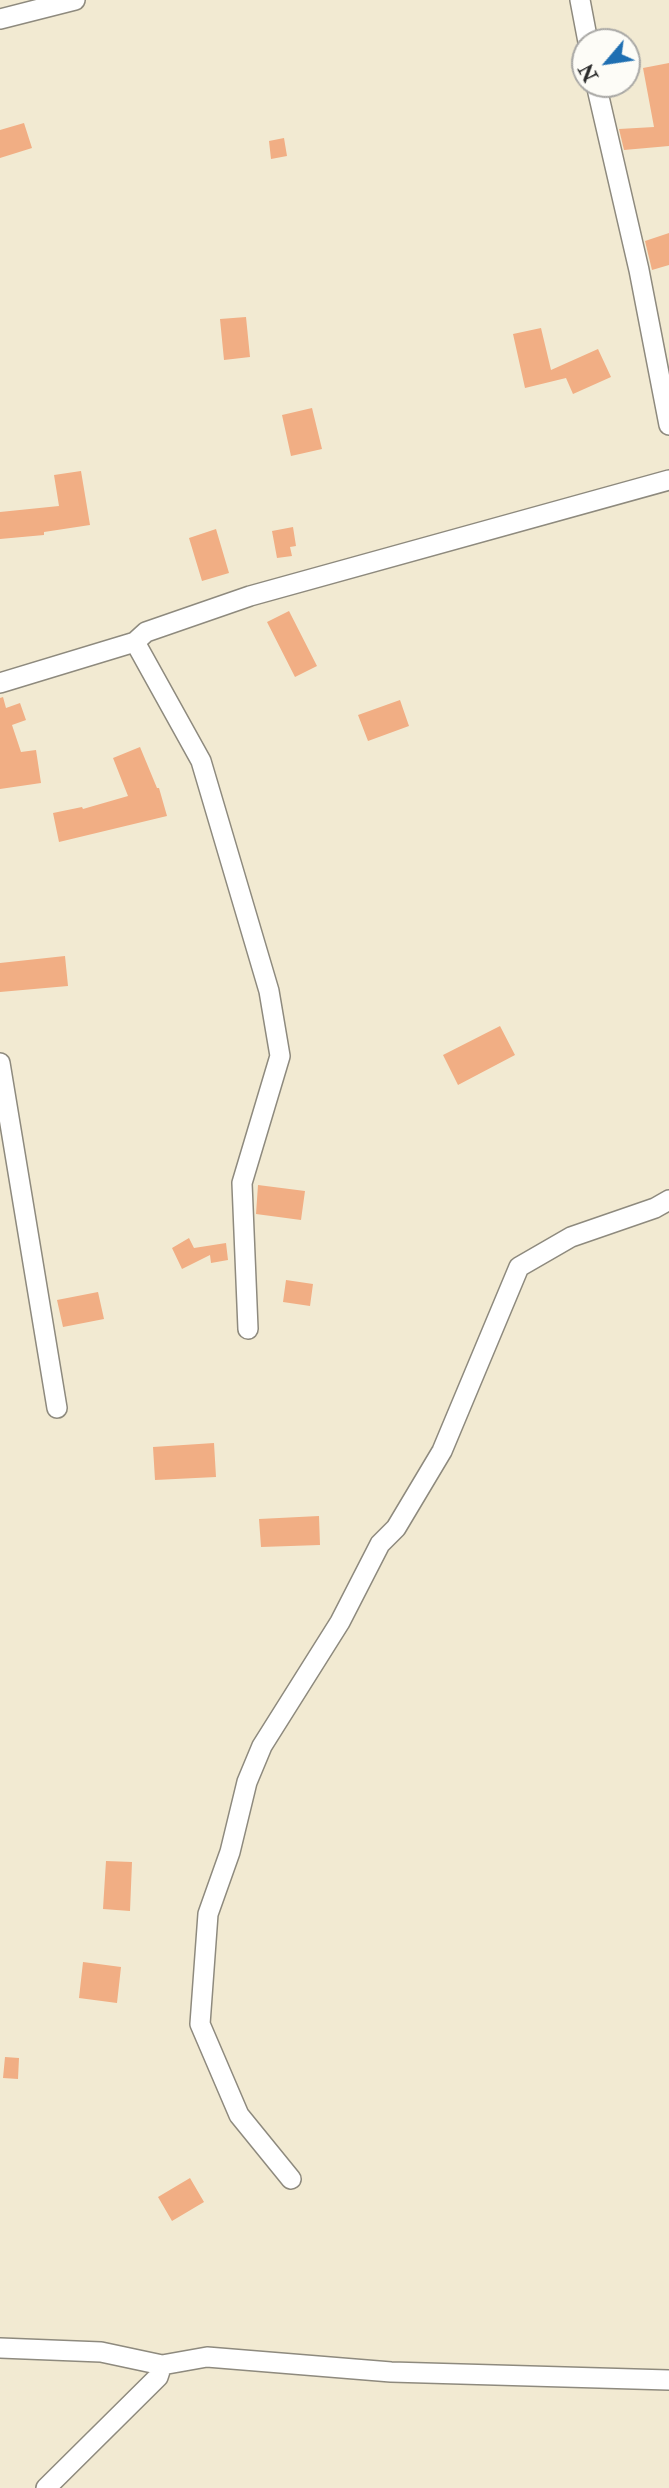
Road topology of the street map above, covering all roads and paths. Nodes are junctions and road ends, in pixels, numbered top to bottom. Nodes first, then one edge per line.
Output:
1 (75, 0) edge
2 (580, 0) edge
3 (0, 19) edge
4 (585, 28) edge
5 (599, 98) edge
6 (669, 425) edge
7 (669, 480) edge
8 (135, 642) junction
9 (0, 683) edge
10 (0, 1063) edge
11 (669, 1200) edge
12 (248, 1329) dead end
13 (57, 1408) dead end
14 (291, 2179) dead end
15 (0, 2348) edge
16 (162, 2365) junction
17 (669, 2380) edge
18 (46, 2488) edge

1 - 3 street
2 - 4 street
5 - 6 street
7 - 8 street
8 - 9 street
8 - 12 street
10 - 13 street
11 - 14 street
15 - 16 street
16 - 17 street
16 - 18 street

